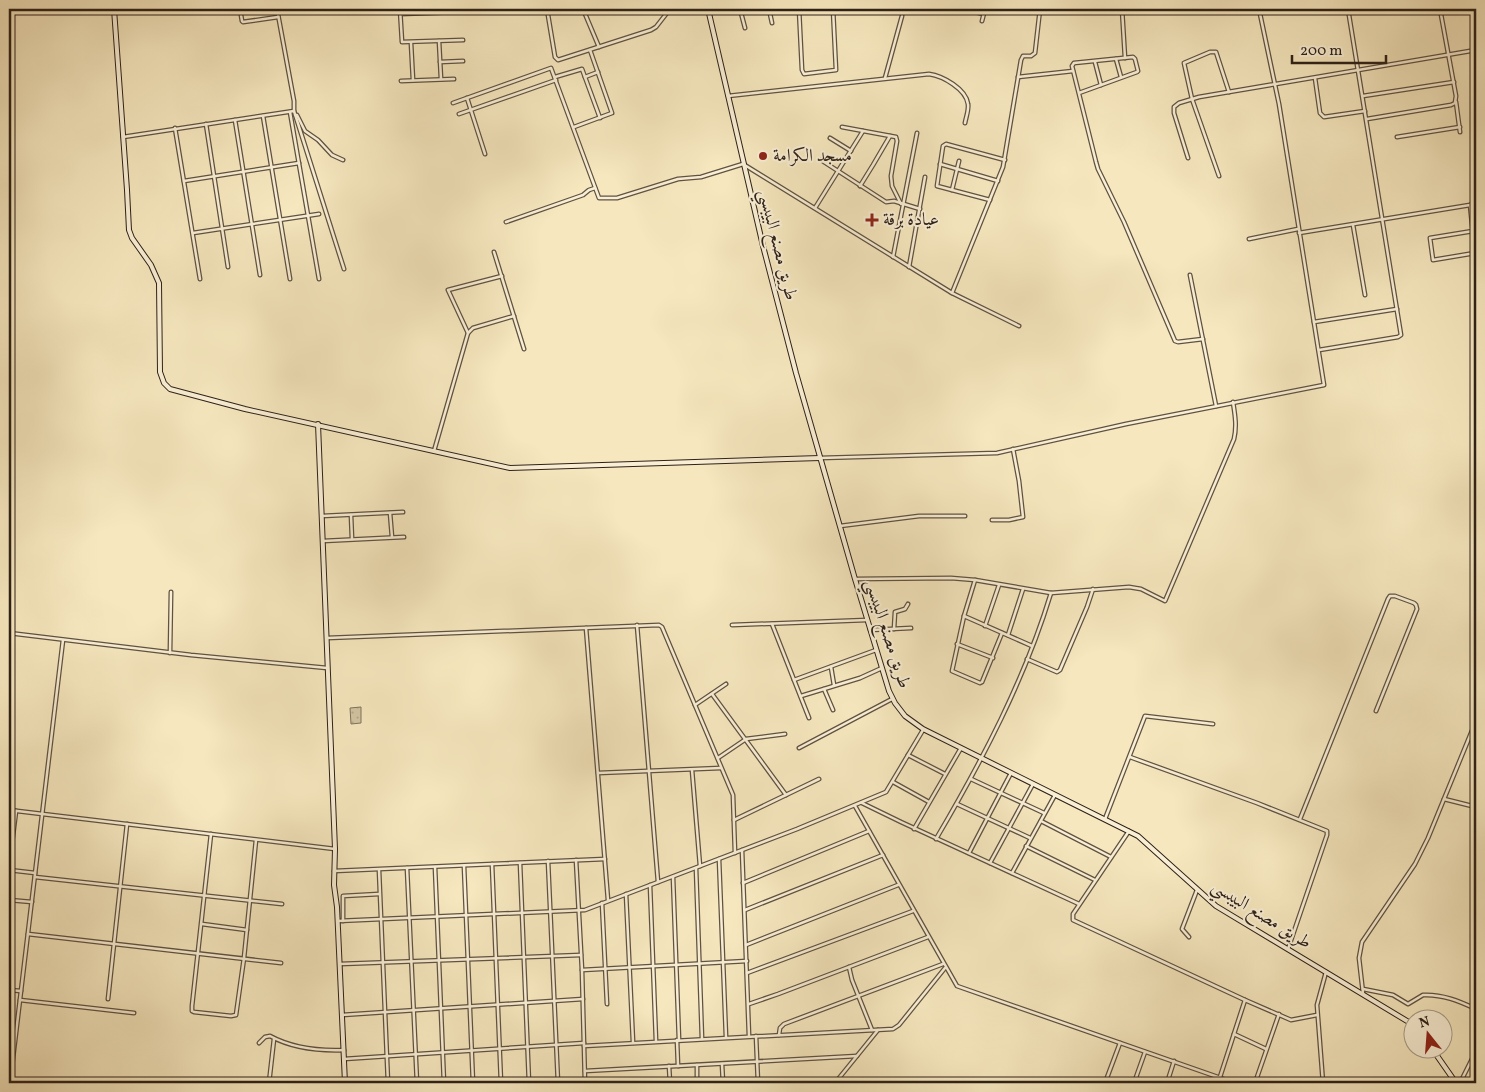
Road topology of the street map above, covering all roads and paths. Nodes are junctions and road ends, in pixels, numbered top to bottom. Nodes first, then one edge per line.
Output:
1 (114, 9) edge
2 (240, 9) edge
3 (277, 9) edge
4 (400, 9) edge
5 (547, 9) edge
6 (583, 9) edge
7 (670, 9) edge
8 (708, 9) edge
9 (740, 9) edge
10 (769, 9) edge
11 (799, 9) edge
12 (833, 9) edge
13 (961, 9) edge
14 (985, 9) edge
15 (1040, 9) edge
16 (1122, 9) edge
17 (1260, 9) edge
18 (1348, 9) edge
19 (1440, 9) edge
20 (457, 12) dead end
21 (400, 14) junction
22 (984, 14) junction
23 (902, 16) dead end
24 (278, 17) junction
25 (982, 21) dead end
26 (772, 23) dead end
27 (745, 28) dead end
28 (463, 40) dead end
29 (439, 41) junction
30 (411, 43) junction
31 (598, 47) junction
32 (590, 50) junction
33 (1476, 50) edge
34 (1448, 54) junction
35 (1125, 58) junction
36 (1116, 60) junction
37 (463, 61) dead end
38 (440, 62) junction
39 (1096, 62) junction
40 (1358, 70) junction
41 (1073, 71) junction
42 (598, 72) junction
43 (585, 76) junction
44 (1018, 77) junction
45 (885, 78) junction
46 (1121, 78) junction
47 (1315, 78) junction
48 (441, 79) junction
49 (454, 79) dead end
50 (555, 79) junction
51 (413, 80) junction
52 (401, 81) dead end
53 (1454, 82) junction
54 (1102, 85) junction
55 (1275, 85) junction
56 (1229, 92) junction
57 (1078, 93) junction
58 (727, 96) junction
59 (1363, 96) junction
60 (467, 98) junction
61 (1192, 99) junction
62 (1456, 100) junction
63 (453, 103) dead end
64 (472, 110) junction
65 (1365, 111) junction
66 (293, 113) junction
67 (460, 114) dead end
68 (262, 116) junction
69 (600, 118) junction
70 (1367, 119) junction
71 (235, 120) junction
72 (965, 123) dead end
73 (206, 124) junction
74 (574, 127) junction
75 (842, 127) dead end
76 (1460, 127) junction
77 (175, 128) junction
78 (304, 129) junction
79 (300, 131) junction
80 (863, 131) junction
81 (1460, 132) dead end
82 (917, 133) dead end
83 (890, 135) junction
84 (1398, 137) dead end
85 (123, 138) junction
86 (830, 138) dead end
87 (851, 151) junction
88 (485, 154) dead end
89 (1188, 158) dead end
90 (343, 160) dead end
91 (821, 160) dead end
92 (959, 160) dead end
93 (1005, 160) junction
94 (299, 163) junction
95 (743, 164) junction
96 (940, 164) junction
97 (272, 167) junction
98 (957, 169) junction
99 (242, 172) junction
100 (838, 172) junction
101 (1219, 176) dead end
102 (214, 177) junction
103 (925, 177) dead end
104 (184, 181) junction
105 (998, 181) junction
106 (860, 186) junction
107 (595, 188) junction
108 (952, 190) junction
109 (990, 200) junction
110 (902, 204) junction
111 (1476, 204) edge
112 (1470, 205) junction
113 (815, 208) junction
114 (920, 209) junction
115 (319, 214) dead end
116 (308, 216) junction
117 (280, 220) junction
118 (1383, 220) junction
119 (506, 222) dead end
120 (251, 225) junction
121 (1352, 225) junction
122 (223, 229) junction
123 (1298, 229) junction
124 (1473, 231) junction
125 (193, 233) junction
126 (1299, 234) junction
127 (1248, 239) dead end
128 (494, 252) dead end
129 (893, 257) junction
130 (228, 267) dead end
131 (909, 267) junction
132 (344, 269) dead end
133 (260, 275) dead end
134 (1190, 275) dead end
135 (502, 276) junction
136 (200, 279) dead end
137 (290, 279) dead end
138 (319, 279) dead end
139 (952, 293) junction
140 (1366, 295) dead end
141 (1397, 309) junction
142 (514, 316) junction
143 (1314, 322) junction
144 (1019, 326) dead end
145 (468, 333) junction
146 (1203, 339) junction
147 (524, 349) dead end
148 (1319, 350) junction
149 (1233, 402) junction
150 (1216, 406) junction
151 (318, 424) junction
152 (1013, 449) junction
153 (434, 451) junction
154 (820, 458) junction
155 (403, 512) dead end
156 (390, 513) junction
157 (351, 515) junction
158 (322, 516) junction
159 (965, 516) dead end
160 (992, 520) dead end
161 (840, 526) junction
162 (392, 537) junction
163 (404, 537) dead end
164 (352, 539) junction
165 (323, 541) junction
166 (855, 579) junction
167 (975, 580) junction
168 (999, 585) junction
169 (1023, 589) junction
170 (1093, 590) junction
171 (171, 592) dead end
172 (1051, 593) junction
173 (908, 604) dead end
174 (964, 616) junction
175 (867, 620) junction
176 (772, 624) junction
177 (732, 625) dead end
178 (637, 626) junction
179 (985, 626) junction
180 (586, 627) junction
181 (911, 628) dead end
182 (894, 629) junction
183 (870, 630) junction
184 (9, 633) edge
185 (1002, 633) junction
186 (1008, 635) junction
187 (326, 638) junction
188 (63, 640) junction
189 (957, 644) junction
190 (1032, 646) junction
191 (876, 650) junction
192 (170, 653) junction
193 (993, 658) junction
194 (1027, 658) junction
195 (831, 667) junction
196 (327, 668) junction
197 (882, 668) junction
198 (794, 680) junction
199 (726, 684) dead end
200 (834, 685) junction
201 (824, 689) junction
202 (712, 694) junction
203 (801, 696) junction
204 (892, 699) junction
205 (695, 705) junction
206 (834, 710) dead end
207 (1376, 712) dead end
208 (809, 718) dead end
209 (1476, 721) edge
210 (1213, 724) dead end
211 (924, 729) junction
212 (785, 734) dead end
213 (746, 739) junction
214 (799, 748) dead end
215 (961, 748) junction
216 (908, 755) junction
217 (1130, 756) junction
218 (718, 758) junction
219 (981, 759) junction
220 (722, 768) junction
221 (692, 770) junction
222 (648, 771) junction
223 (598, 773) junction
224 (1011, 773) junction
225 (945, 774) junction
226 (819, 779) dead end
227 (971, 779) junction
228 (893, 782) junction
229 (1033, 784) junction
230 (1001, 793) junction
231 (786, 795) junction
232 (1055, 795) junction
233 (1444, 798) junction
234 (929, 802) junction
235 (862, 803) junction
236 (957, 804) junction
237 (1023, 804) junction
238 (855, 806) junction
239 (1476, 807) edge
240 (9, 810) edge
241 (16, 811) junction
242 (42, 814) junction
243 (1045, 814) junction
244 (988, 818) junction
245 (1104, 819) junction
246 (1300, 819) junction
247 (734, 820) junction
248 (1041, 821) junction
249 (127, 824) junction
250 (1009, 828) junction
251 (914, 829) junction
252 (869, 831) junction
253 (1129, 831) junction
254 (211, 834) junction
255 (936, 838) junction
256 (1030, 838) junction
257 (256, 840) junction
258 (1026, 846) junction
259 (335, 848) junction
260 (742, 850) junction
261 (735, 853) junction
262 (969, 853) junction
263 (883, 855) junction
264 (1111, 857) junction
265 (605, 859) junction
266 (719, 859) junction
267 (576, 860) junction
268 (548, 862) junction
269 (520, 863) junction
270 (492, 864) junction
271 (990, 864) junction
272 (464, 866) junction
273 (435, 867) junction
274 (698, 867) junction
275 (407, 868) junction
276 (9, 869) edge
277 (379, 870) junction
278 (334, 871) junction
279 (1012, 873) junction
280 (35, 875) junction
281 (673, 877) junction
282 (1096, 880) junction
283 (658, 882) junction
284 (744, 883) junction
285 (650, 885) junction
286 (899, 885) junction
287 (121, 886) junction
288 (1197, 890) junction
289 (380, 894) junction
290 (626, 894) junction
291 (205, 896) junction
292 (9, 900) edge
293 (250, 900) junction
294 (608, 900) junction
295 (32, 902) junction
296 (602, 903) junction
297 (282, 904) dead end
298 (1079, 904) junction
299 (745, 910) junction
300 (578, 911) junction
301 (913, 911) junction
302 (550, 912) junction
303 (522, 913) junction
304 (494, 914) junction
305 (466, 915) junction
306 (438, 917) junction
307 (409, 918) junction
308 (381, 919) junction
309 (340, 921) junction
310 (202, 924) junction
311 (247, 930) junction
312 (28, 934) junction
313 (928, 937) junction
314 (1190, 937) dead end
315 (114, 944) junction
316 (746, 945) junction
317 (1288, 949) junction
318 (198, 953) junction
319 (581, 955) junction
320 (552, 956) junction
321 (524, 957) junction
322 (244, 958) junction
323 (496, 958) junction
324 (469, 960) junction
325 (439, 961) junction
326 (747, 961) junction
327 (412, 962) junction
328 (281, 963) dead end
329 (383, 963) junction
330 (723, 963) junction
331 (340, 964) junction
332 (700, 964) junction
333 (943, 964) junction
334 (676, 965) junction
335 (653, 966) junction
336 (850, 966) junction
337 (630, 968) junction
338 (945, 968) junction
339 (606, 969) junction
340 (582, 970) junction
341 (1326, 972) junction
342 (747, 973) junction
343 (9, 990) edge
344 (21, 991) junction
345 (1363, 991) junction
346 (858, 996) junction
347 (108, 999) dead end
348 (583, 999) junction
349 (20, 1000) junction
350 (554, 1000) junction
351 (1245, 1000) junction
352 (526, 1002) junction
353 (498, 1004) junction
354 (608, 1004) dead end
355 (749, 1004) junction
356 (470, 1006) junction
357 (441, 1008) junction
358 (1476, 1009) edge
359 (414, 1010) junction
360 (385, 1012) junction
361 (134, 1013) dead end
362 (1279, 1014) junction
363 (1317, 1014) junction
364 (342, 1015) junction
365 (1402, 1017) edge
366 (872, 1030) junction
367 (878, 1030) junction
368 (1234, 1034) junction
369 (779, 1035) junction
370 (756, 1036) junction
371 (749, 1037) junction
372 (726, 1038) junction
373 (274, 1039) junction
374 (702, 1039) junction
375 (678, 1040) junction
376 (656, 1041) junction
377 (633, 1043) junction
378 (1120, 1043) junction
379 (259, 1044) dead end
380 (584, 1044) junction
381 (556, 1045) junction
382 (528, 1047) junction
383 (500, 1048) junction
384 (344, 1050) junction
385 (472, 1050) junction
386 (1267, 1050) junction
387 (1146, 1051) junction
388 (1476, 1051) edge
389 (443, 1052) junction
390 (416, 1054) junction
391 (386, 1056) junction
392 (856, 1056) junction
393 (344, 1059) junction
394 (1440, 1060) edge
395 (1174, 1061) junction
396 (757, 1062) junction
397 (722, 1064) junction
398 (696, 1065) junction
399 (669, 1066) junction
400 (678, 1066) junction
401 (585, 1071) junction
402 (1220, 1077) junction
403 (10, 1082) edge
404 (269, 1083) edge
405 (345, 1083) edge
406 (388, 1083) edge
407 (417, 1083) edge
408 (444, 1083) edge
409 (473, 1083) edge
410 (501, 1083) edge
411 (529, 1083) edge
412 (558, 1083) edge
413 (585, 1083) edge
414 (670, 1083) edge
415 (697, 1083) edge
416 (723, 1083) edge
417 (758, 1083) edge
418 (835, 1083) edge
419 (1105, 1083) edge
420 (1134, 1083) edge
421 (1167, 1083) edge
422 (1235, 1083) edge
423 (1255, 1083) edge
424 (1323, 1083) edge
425 (1456, 1083) edge
426 (1460, 1083) edge

1 - 85 street
2 - 24 street
3 - 24 street
4 - 21 street
5 - 32 street
6 - 31 street
7 - 31 street
8 - 58 street, طريق مصنع البيبسي
9 - 27 street
10 - 26 street
11 - 12 street
13 - 22 street
14 - 22 street
15 - 44 street
16 - 35 street
17 - 55 street
18 - 40 street
19 - 34 street
20 - 21 street
21 - 30 street
22 - 25 street
23 - 45 street
24 - 66 street
28 - 29 street
29 - 30 street
29 - 38 street
30 - 51 street
31 - 32 street
32 - 42 street
33 - 34 street
34 - 40 street
34 - 53 street
35 - 36 street
35 - 46 street
36 - 39 street
36 - 46 street
37 - 38 street
38 - 48 street
39 - 41 street
39 - 54 street
40 - 47 street
40 - 59 street
41 - 44 street
41 - 57 street
42 - 43 street
42 - 69 street
43 - 50 street
43 - 69 street
44 - 93 street
45 - 58 street
45 - 72 street
46 - 54 street
47 - 55 street
47 - 65 street
48 - 49 street
48 - 51 street
50 - 60 street
50 - 64 street
50 - 74 street
51 - 52 street
53 - 59 street
53 - 62 street
54 - 57 street
55 - 56 street
55 - 123 street
56 - 61 street
56 - 61 street
57 - 146 street
58 - 95 street, طريق مصنع البيبسي
59 - 65 street
60 - 63 street
60 - 64 street
61 - 89 street
61 - 101 street
62 - 70 street
62 - 76 street
64 - 67 street
64 - 88 street
65 - 70 street
66 - 68 street
66 - 78 street
66 - 79 street
66 - 94 street
68 - 71 street
68 - 97 street
69 - 74 street
70 - 118 street
71 - 73 street
71 - 99 street
73 - 77 street
73 - 102 street
74 - 107 street
75 - 80 street
76 - 81 street
76 - 84 street
77 - 85 street
77 - 104 street
78 - 79 street
78 - 90 street
79 - 132 street
80 - 83 street
80 - 87 street
82 - 110 street
83 - 106 street
83 - 110 street
85 - 151 street
86 - 87 street
87 - 100 street
91 - 100 street
92 - 98 street
93 - 96 street
93 - 105 street
94 - 97 street
94 - 116 street
95 - 107 street
95 - 113 street
95 - 154 street, طريق مصنع البيبسي
96 - 98 street
96 - 108 street
97 - 99 street
97 - 117 street
98 - 105 street
98 - 108 street
99 - 102 street
99 - 120 street
100 - 106 street
100 - 113 street
102 - 104 street
102 - 122 street
103 - 114 street
104 - 125 street
105 - 109 street
106 - 110 street
107 - 119 street
108 - 109 street
109 - 139 street
110 - 114 street
110 - 129 street
111 - 112 street
112 - 118 street
112 - 124 street
113 - 129 street
114 - 131 street
115 - 116 street
116 - 117 street
116 - 138 street
117 - 120 street
117 - 137 street
118 - 121 street
118 - 141 street
120 - 122 street
120 - 133 street
121 - 126 street
121 - 140 street
122 - 125 street
122 - 130 street
123 - 126 street
123 - 127 street
124 - 124 street
125 - 136 street
126 - 143 street
128 - 135 street
129 - 131 street
131 - 139 street
134 - 146 street
135 - 142 street
135 - 145 street
139 - 144 street
141 - 143 street
141 - 148 street
142 - 145 street
142 - 147 street
143 - 148 street
145 - 153 street
146 - 150 street
148 - 149 street
149 - 150 street
149 - 170 street
150 - 152 street
151 - 153 street
151 - 158 street
152 - 154 street
152 - 160 street
153 - 154 street
154 - 161 street, طريق مصنع البيبسي
155 - 156 street
156 - 157 street
156 - 162 street
157 - 158 street
157 - 164 street
158 - 165 street
159 - 161 street
161 - 166 street, طريق مصنع البيبسي
162 - 163 street
162 - 164 street
164 - 165 street
165 - 187 street
166 - 167 street
166 - 175 street, طريق مصنع البيبسي
167 - 168 street
167 - 174 street
168 - 169 street
168 - 179 street
169 - 172 street
169 - 186 street
170 - 172 street
170 - 194 street
171 - 192 street
172 - 190 street
173 - 182 street
174 - 179 street
174 - 189 street
175 - 176 street
175 - 183 street, طريق مصنع البيبسي
176 - 177 street
176 - 198 street
178 - 180 street
178 - 205 street
178 - 222 street
179 - 185 street
180 - 187 street
180 - 223 street
181 - 182 street
182 - 183 street
183 - 191 street, طريق مصنع البيبسي
184 - 188 street
185 - 186 street
185 - 193 street
186 - 190 street
187 - 196 street
188 - 192 street
188 - 242 street
189 - 193 street
189 - 193 street
190 - 194 street
191 - 195 street
191 - 197 street, طريق مصنع البيبسي
192 - 196 street
194 - 219 street
195 - 198 street
195 - 200 street
196 - 259 street
197 - 200 street
197 - 204 street, طريق مصنع البيبسي
198 - 203 street
199 - 202 street
200 - 201 street
201 - 203 street
201 - 206 street
202 - 205 street
202 - 213 street
203 - 208 street
204 - 211 street, طريق مصنع البيبسي
204 - 214 street
205 - 218 street
207 - 246 street
209 - 233 street
210 - 217 street
211 - 215 street, طريق مصنع البيبسي
211 - 216 street
212 - 213 street
213 - 218 street
213 - 231 street
215 - 219 street, طريق مصنع البيبسي
215 - 225 street
216 - 225 street
216 - 228 street
217 - 245 street
217 - 246 street
218 - 220 street
219 - 224 street, طريق مصنع البيبسي
219 - 227 street
220 - 221 street
220 - 247 street
221 - 222 street
221 - 274 street
222 - 223 street
222 - 283 street
223 - 265 street
224 - 229 street, طريق مصنع البيبسي
224 - 230 street
225 - 234 street
226 - 231 street
227 - 230 street
227 - 236 street
228 - 234 street
228 - 235 street
229 - 232 street, طريق مصنع البيبسي
229 - 237 street
230 - 237 street
230 - 244 street
231 - 247 street
232 - 243 street
232 - 245 street, طريق مصنع البيبسي
233 - 239 street
233 - 345 street
234 - 251 street
235 - 238 street
235 - 251 street
236 - 244 street
236 - 255 street
237 - 243 street
237 - 250 street
238 - 252 street
238 - 260 street
240 - 241 street
241 - 242 street
241 - 276 street
242 - 249 street
242 - 280 street
243 - 248 street
244 - 250 street
244 - 262 street
245 - 253 street, طريق مصنع البيبسي
246 - 317 street
247 - 261 street
248 - 256 street
248 - 264 street
249 - 254 street
249 - 287 street
250 - 256 street
250 - 271 street
251 - 255 street
252 - 263 street
252 - 284 street
253 - 264 street
253 - 288 street, طريق مصنع البيبسي
254 - 257 street
254 - 291 street
255 - 262 street
256 - 258 street
257 - 259 street
257 - 293 street
258 - 279 street
258 - 282 street
259 - 278 street
260 - 261 street
260 - 284 street
261 - 266 street
262 - 271 street
263 - 286 street
263 - 299 street
264 - 282 street
265 - 267 street
265 - 294 street
266 - 274 street
266 - 330 street
267 - 268 street
267 - 300 street
268 - 269 street
268 - 302 street
269 - 270 street
269 - 303 street
270 - 272 street
270 - 304 street
271 - 279 street
272 - 273 street
272 - 305 street
273 - 275 street
273 - 306 street
274 - 281 street
274 - 332 street
275 - 277 street
275 - 307 street
276 - 280 street
277 - 278 street
277 - 289 street
278 - 309 street
279 - 298 street
280 - 287 street
280 - 295 street
281 - 283 street
281 - 334 street
282 - 298 street
283 - 285 street
284 - 299 street
285 - 290 street
285 - 335 street
286 - 301 street
286 - 316 street
287 - 291 street
287 - 315 street
288 - 314 street
288 - 317 street, طريق مصنع البيبسي
289 - 308 street
289 - 309 street
290 - 294 street
290 - 337 street
291 - 293 street
291 - 310 street
292 - 295 street
293 - 297 street
293 - 311 street
294 - 296 street
295 - 312 street
296 - 300 street
296 - 339 street
298 - 351 street
299 - 316 street
300 - 302 street
300 - 319 street
301 - 313 street
301 - 342 street
302 - 303 street
302 - 320 street
303 - 304 street
303 - 321 street
304 - 305 street
304 - 323 street
305 - 306 street
305 - 324 street
306 - 307 street
306 - 325 street
307 - 308 street
307 - 327 street
308 - 309 street
308 - 329 street
309 - 331 street
310 - 311 street
310 - 318 street
311 - 322 street
312 - 315 street
312 - 344 street
313 - 333 street
313 - 336 street
315 - 318 street
315 - 347 street
316 - 326 street
317 - 341 street, طريق مصنع البيبسي
318 - 322 street
318 - 322 street
319 - 320 street
319 - 340 street
320 - 321 street
320 - 350 street
321 - 323 street
321 - 352 street
322 - 328 street
323 - 324 street
323 - 353 street
324 - 325 street
324 - 356 street
325 - 327 street
325 - 357 street
326 - 330 street
326 - 342 street
327 - 329 street
327 - 359 street
329 - 331 street
329 - 360 street
330 - 332 street
330 - 372 street
331 - 364 street
332 - 334 street
332 - 374 street
333 - 338 street
333 - 346 street
334 - 335 street
334 - 375 street
335 - 337 street
335 - 376 street
336 - 346 street
336 - 355 street
337 - 339 street
337 - 377 street
338 - 367 street
338 - 378 street
339 - 340 street
339 - 354 street
340 - 348 street
341 - 345 street, طريق مصنع البيبسي
341 - 363 street
342 - 355 street
343 - 344 street
344 - 349 street
345 - 358 street
345 - 365 street, طريق مصنع البيبسي
346 - 366 street
346 - 369 street
348 - 350 street
348 - 380 street
349 - 361 street
349 - 403 street
350 - 352 street
350 - 381 street
351 - 362 street
351 - 368 street
352 - 353 street
352 - 382 street
353 - 356 street
353 - 383 street
355 - 371 street
356 - 357 street
356 - 385 street
357 - 359 street
357 - 389 street
359 - 360 street
359 - 390 street
360 - 364 street
360 - 391 street
362 - 363 street
362 - 386 street
363 - 424 street
364 - 384 street
366 - 367 street
366 - 369 street
367 - 392 street
368 - 386 street
368 - 402 street
369 - 370 street
370 - 371 street
370 - 396 street
371 - 372 street
372 - 374 street
373 - 379 street
373 - 384 street
373 - 404 street
374 - 375 street
375 - 376 street
375 - 400 street
376 - 377 street
377 - 380 street
378 - 387 street
378 - 419 street
380 - 381 street
380 - 401 street
381 - 382 street
381 - 412 street
382 - 383 street
382 - 411 street
383 - 385 street
383 - 410 street
384 - 393 street
385 - 389 street
385 - 409 street
386 - 423 street
387 - 395 street
387 - 420 street
388 - 426 street
389 - 390 street
389 - 408 street
390 - 391 street
390 - 407 street
391 - 393 street
391 - 406 street
392 - 396 street
392 - 418 street
393 - 405 street
394 - 425 street
395 - 402 street
395 - 421 street
396 - 397 street
396 - 417 street
397 - 398 street
397 - 416 street
398 - 400 street
398 - 415 street
399 - 400 street
399 - 401 street
399 - 414 street
401 - 413 street
402 - 422 street

